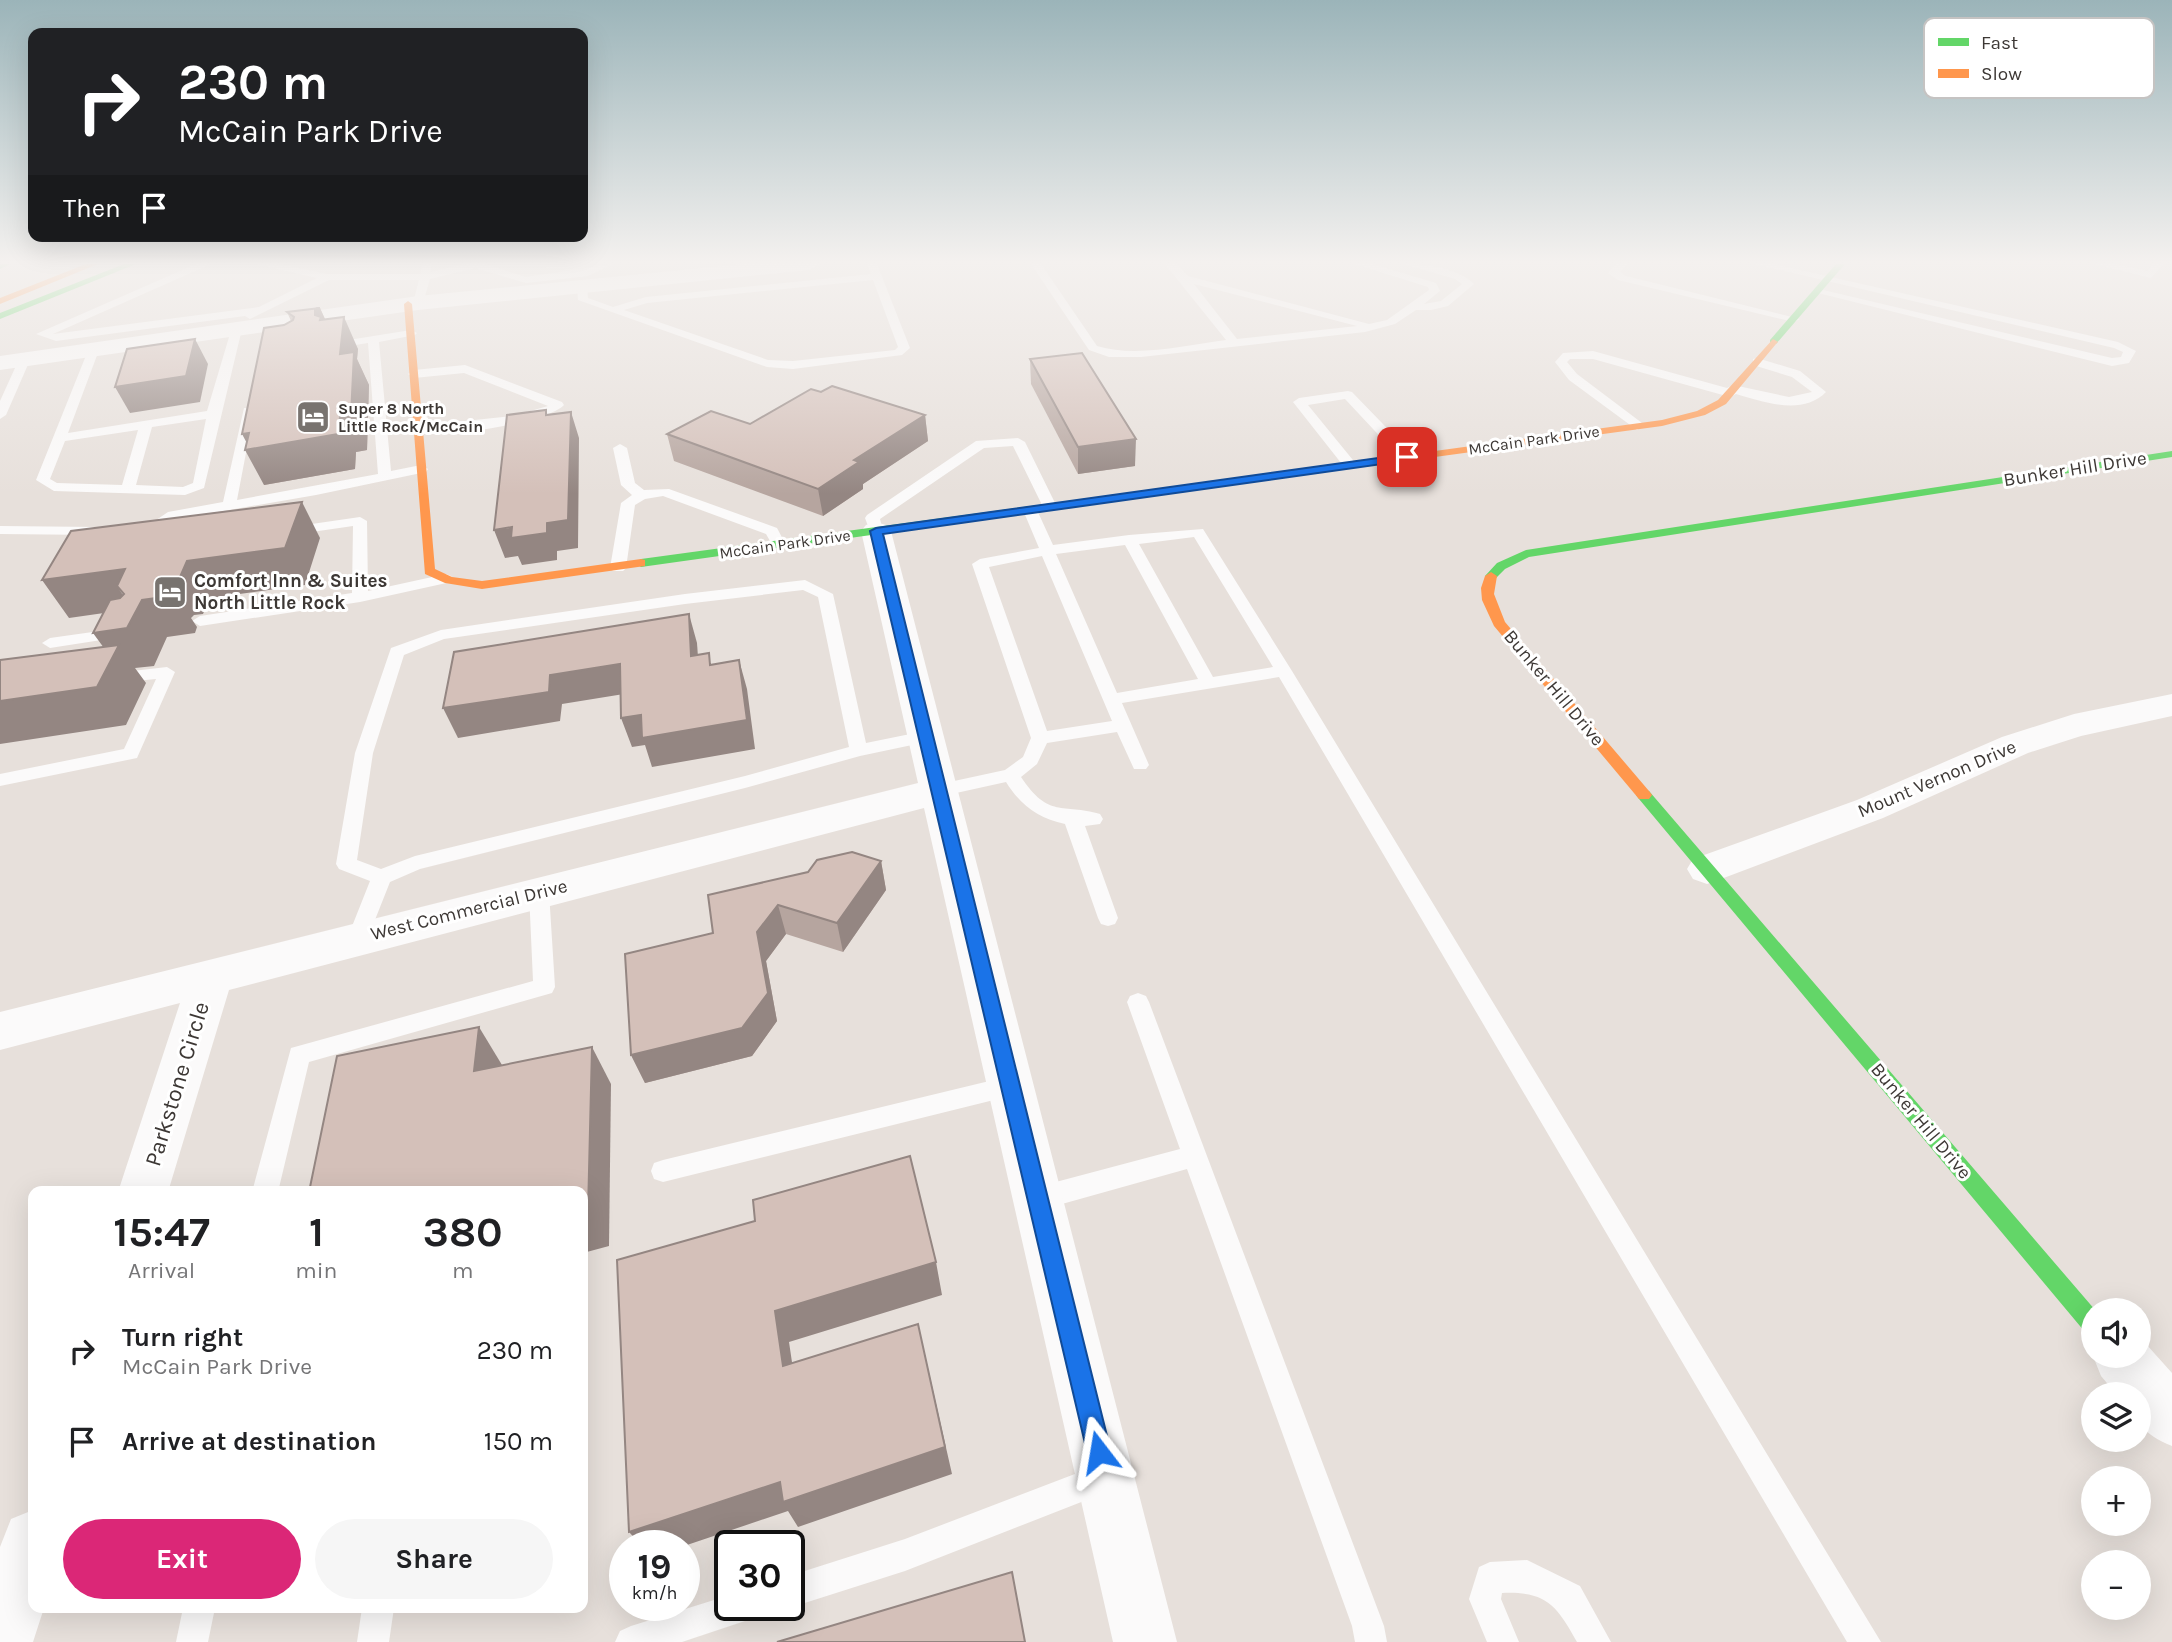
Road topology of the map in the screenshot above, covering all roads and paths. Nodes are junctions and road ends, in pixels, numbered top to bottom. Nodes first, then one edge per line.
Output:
1 (156, 341) edge
2 (226, 341) edge
3 (363, 341) edge
4 (373, 341) edge
5 (412, 341) edge
6 (702, 341) edge
7 (901, 341) edge
8 (1088, 341) edge
9 (1232, 341) edge
10 (1262, 341) edge
11 (1775, 341) edge
12 (2031, 341) edge
13 (2096, 341) edge
14 (1235, 344) junction
15 (336, 345) edge
16 (93, 350) junction
17 (24, 360) junction
18 (1757, 362) junction
19 (0, 363) edge
20 (414, 374) junction
21 (6, 388) edge
22 (1732, 391) junction
23 (251, 397) edge
24 (213, 414) junction
25 (0, 415) edge
26 (146, 425) junction
27 (1637, 426) junction
28 (418, 430) junction
29 (59, 438) junction
30 (620, 448) dead end
31 (2172, 454) edge
32 (1407, 457) junction
33 (1350, 465) junction
34 (421, 469) junction
35 (386, 477) junction
36 (128, 491) junction
37 (641, 495) junction
38 (229, 506) junction
39 (1051, 507) junction
40 (1030, 510) junction
41 (0, 530) edge
42 (108, 531) edge
43 (876, 531) junction
44 (279, 533) edge
45 (142, 537) edge
46 (1129, 539) junction
47 (779, 545) junction
48 (1050, 550) junction
49 (618, 568) junction
50 (446, 579) junction
51 (360, 597) junction
52 (200, 621) dead end
53 (139, 630) edge
54 (50, 643) dead end
55 (1284, 671) junction
56 (102, 680) edge
57 (1208, 683) junction
58 (1112, 699) junction
59 (2172, 705) edge
60 (1123, 725) junction
61 (925, 737) junction
62 (1040, 738) junction
63 (859, 750) junction
64 (1140, 765) dead end
65 (1010, 775) junction
66 (0, 780) edge
67 (938, 791) junction
68 (1083, 819) joint
69 (1707, 869) junction
70 (382, 877) junction
71 (539, 892) junction
72 (1108, 918) dead end
73 (358, 939) junction
74 (211, 976) junction
75 (1138, 1002) dead end
76 (0, 1031) edge
77 (1010, 1086) junction
78 (1195, 1156) junction
79 (663, 1171) dead end
80 (145, 1186) edge
81 (266, 1186) edge
82 (1037, 1199) junction
83 (2081, 1310) edge
84 (2132, 1368) edge
85 (2167, 1404) edge
86 (1105, 1478) junction
87 (28, 1557) edge
88 (805, 1587) edge
89 (198, 1613) edge
90 (377, 1613) edge
91 (714, 1616) edge
92 (1, 1642) edge
93 (192, 1642) edge
94 (373, 1642) edge
95 (631, 1642) edge
96 (1145, 1642) edge
97 (1371, 1642) edge
98 (1503, 1642) edge
99 (1595, 1642) edge
100 (1865, 1642) edge

1 - 16 street
2 - 24 lane
3 - 15 lane
4 - 35 lane
5 - 20 main road
6 - 7 lane
8 - 14 lane
9 - 14 lane
10 - 14 lane
11 - 18 main road, McCain Park Drive
12 - 13 lane
16 - 17 street
16 - 29 lane
17 - 19 street
17 - 21 lane
18 - 22 main road, McCain Park Drive
18 - 22 lane
20 - 28 main road
20 - 28 lane
21 - 25 lane
22 - 27 main road, McCain Park Drive
22 - 27 lane
23 - 38 lane
24 - 26 lane
24 - 36 lane
26 - 29 lane
26 - 36 lane
27 - 32 main road, McCain Park Drive
28 - 34 main road
29 - 36 lane
30 - 37 lane
31 - 69 main road, Bunker Hill Drive
32 - 33 main road, McCain Park Drive
32 - 33 lane
33 - 39 main road, McCain Park Drive
34 - 35 lane
34 - 50 main road
35 - 38 lane
37 - 47 lane
37 - 49 lane
38 - 45 lane
39 - 40 main road, McCain Park Drive
39 - 43 lane
40 - 43 main road, McCain Park Drive
40 - 48 lane
41 - 42 lane
43 - 47 main road, McCain Park Drive
43 - 61 street
44 - 51 lane
46 - 48 lane
46 - 55 lane
46 - 57 lane
47 - 49 main road, McCain Park Drive
48 - 58 lane
48 - 62 lane
49 - 50 main road, McCain Park Drive
50 - 51 lane
51 - 52 lane
53 - 54 lane
55 - 57 lane
55 - 100 lane
56 - 66 lane
57 - 58 lane
58 - 60 lane
59 - 69 street, Mount Vernon Drive
60 - 62 lane
60 - 64 lane
61 - 63 lane
61 - 67 street
62 - 65 lane
63 - 70 lane
63 - 70 lane
65 - 67 lane
65 - 68 lane
67 - 71 street, West Commercial Drive
67 - 77 street
68 - 72 lane
69 - 83 main road, Bunker Hill Drive
70 - 73 lane
71 - 73 street, West Commercial Drive
71 - 81 lane
73 - 74 street, West Commercial Drive
74 - 76 street, West Commercial Drive
74 - 80 street, Parkstone Circle
75 - 78 lane
77 - 79 lane
77 - 82 street
78 - 82 lane
78 - 97 lane
82 - 86 street
84 - 85 street
86 - 88 lane
86 - 96 street
87 - 92 street
89 - 93 lane
90 - 94 lane
91 - 95 lane
98 - 99 lane

